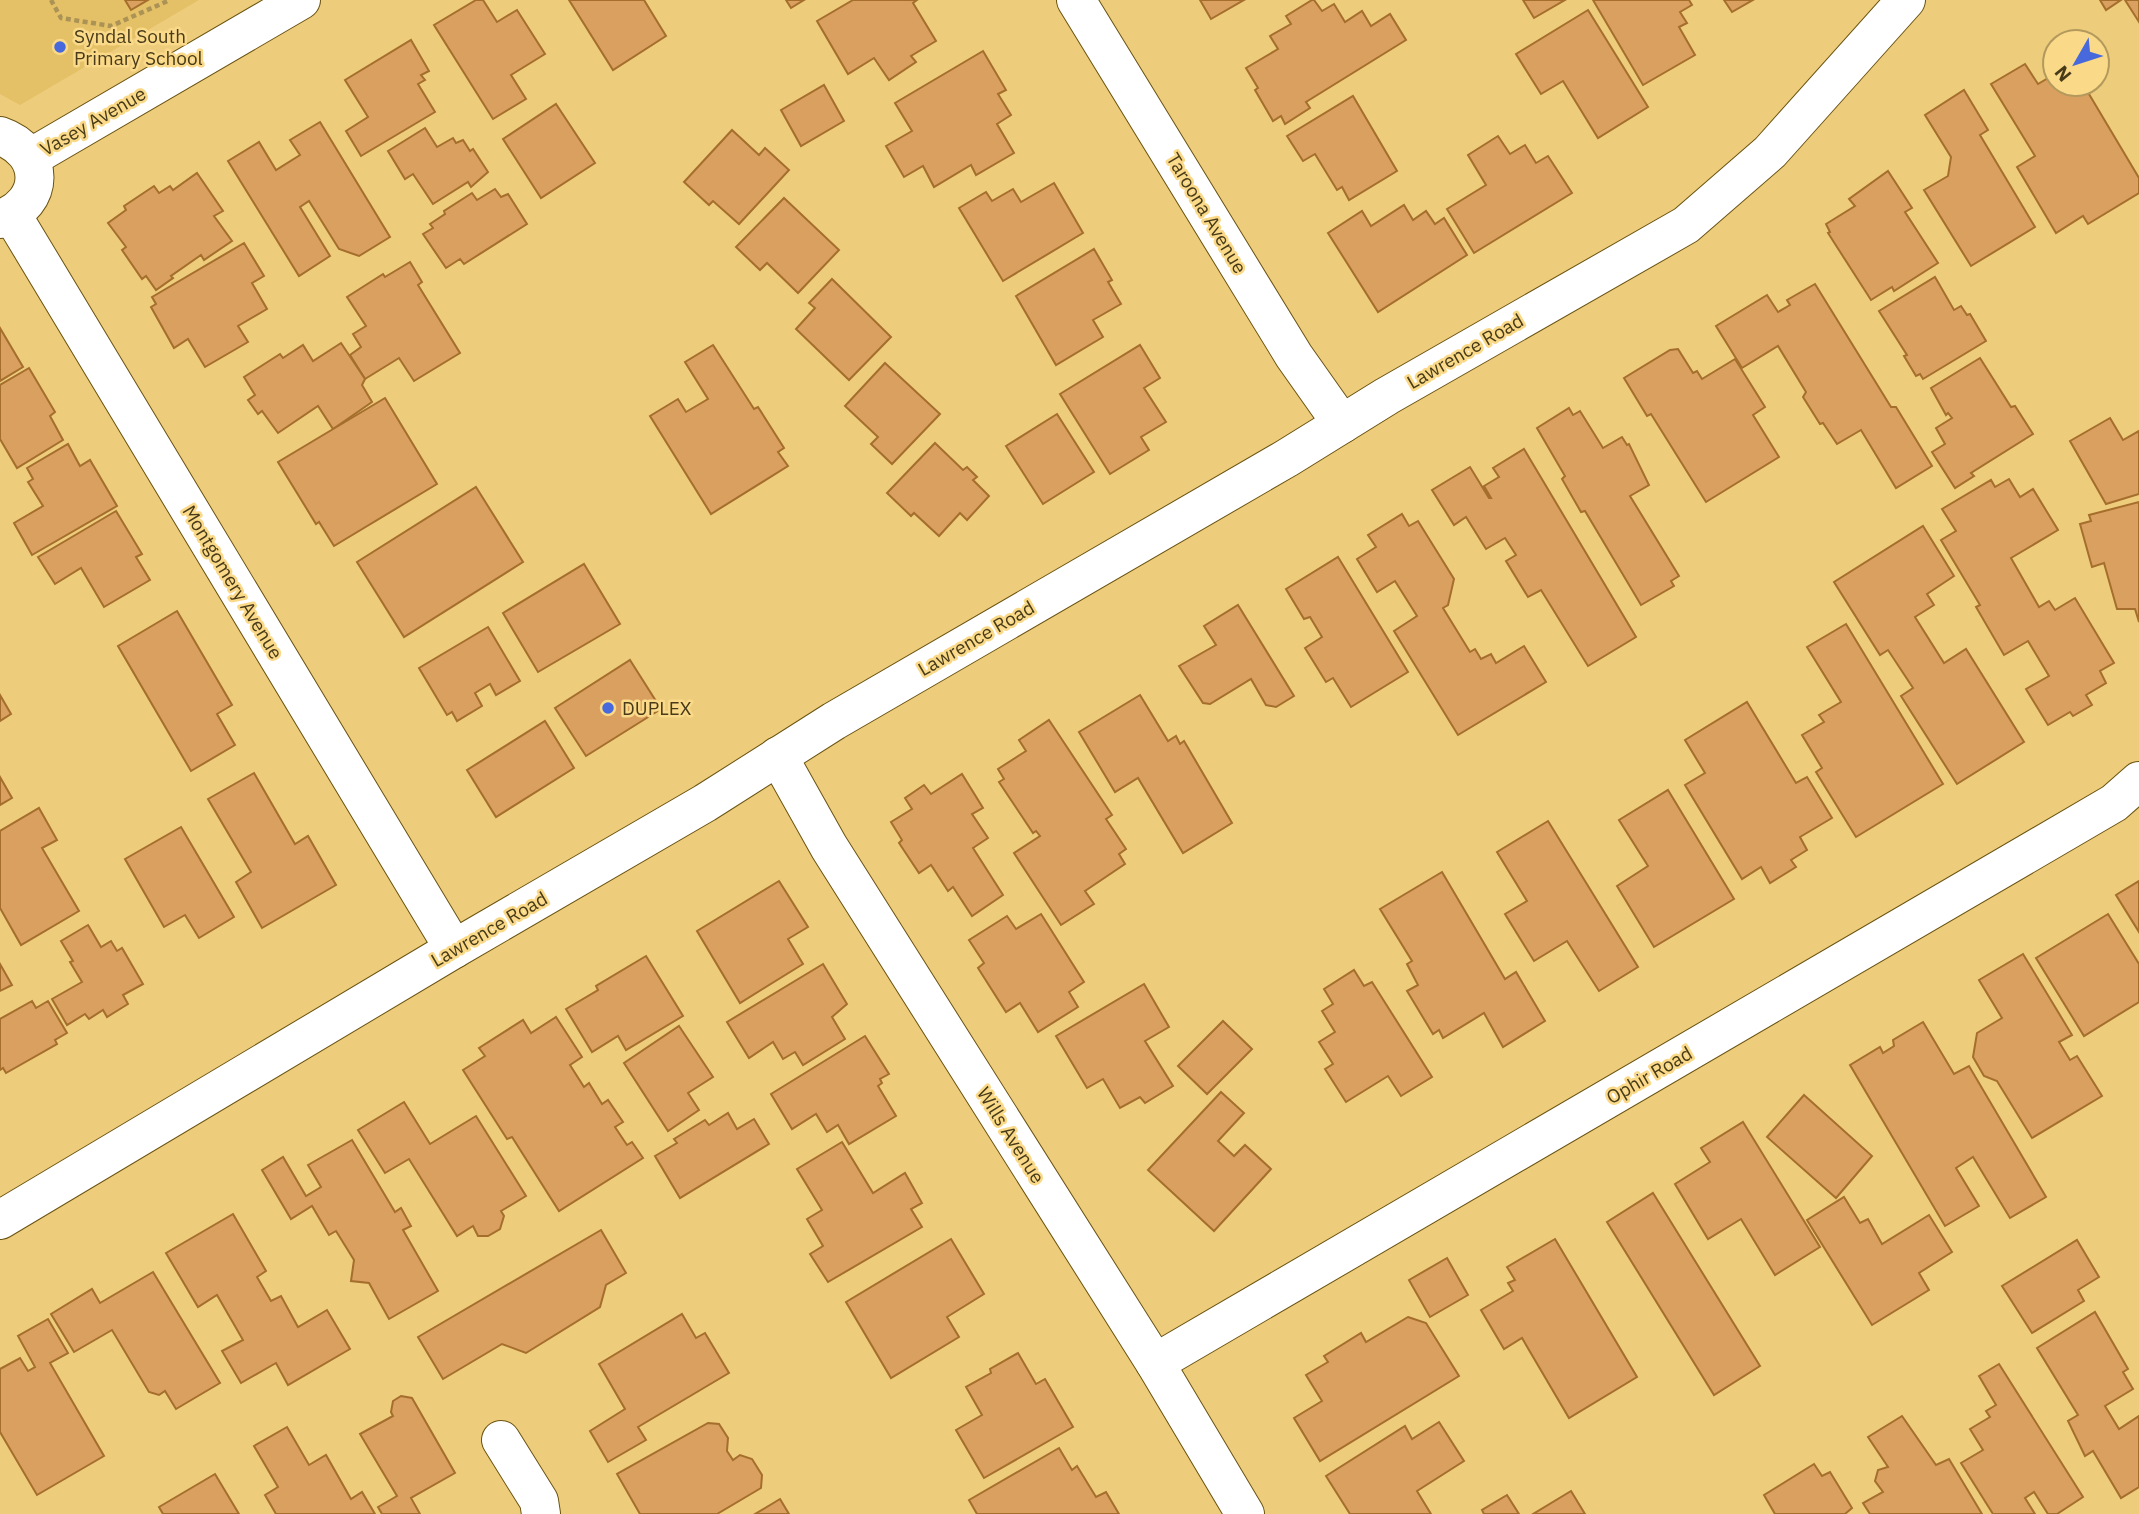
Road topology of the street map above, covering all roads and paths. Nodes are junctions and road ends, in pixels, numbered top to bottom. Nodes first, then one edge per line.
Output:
1 (51, 0) edge
2 (170, 0) edge
3 (301, 0) edge
4 (1076, 0) edge
5 (1906, 0) edge
6 (15, 147) edge
7 (6, 217) edge
8 (1342, 424) junction
9 (778, 755) junction
10 (2139, 781) edge
11 (454, 949) junction
12 (0, 1220) edge
13 (1155, 1363) junction
14 (501, 1440) dead end
15 (541, 1514) edge
16 (1245, 1514) edge

1 - 2 path
3 - 6 street, Vasey Avenue
4 - 8 street, Taroona Avenue
5 - 8 street, Lawrence Road
6 - 7 street
7 - 11 street, Montgomery Avenue
8 - 9 street, Lawrence Road
9 - 11 street, Lawrence Road
9 - 13 street, Wills Avenue
10 - 13 street, Ophir Road
11 - 12 street, Lawrence Road
13 - 16 street, Wills Avenue
14 - 15 street

